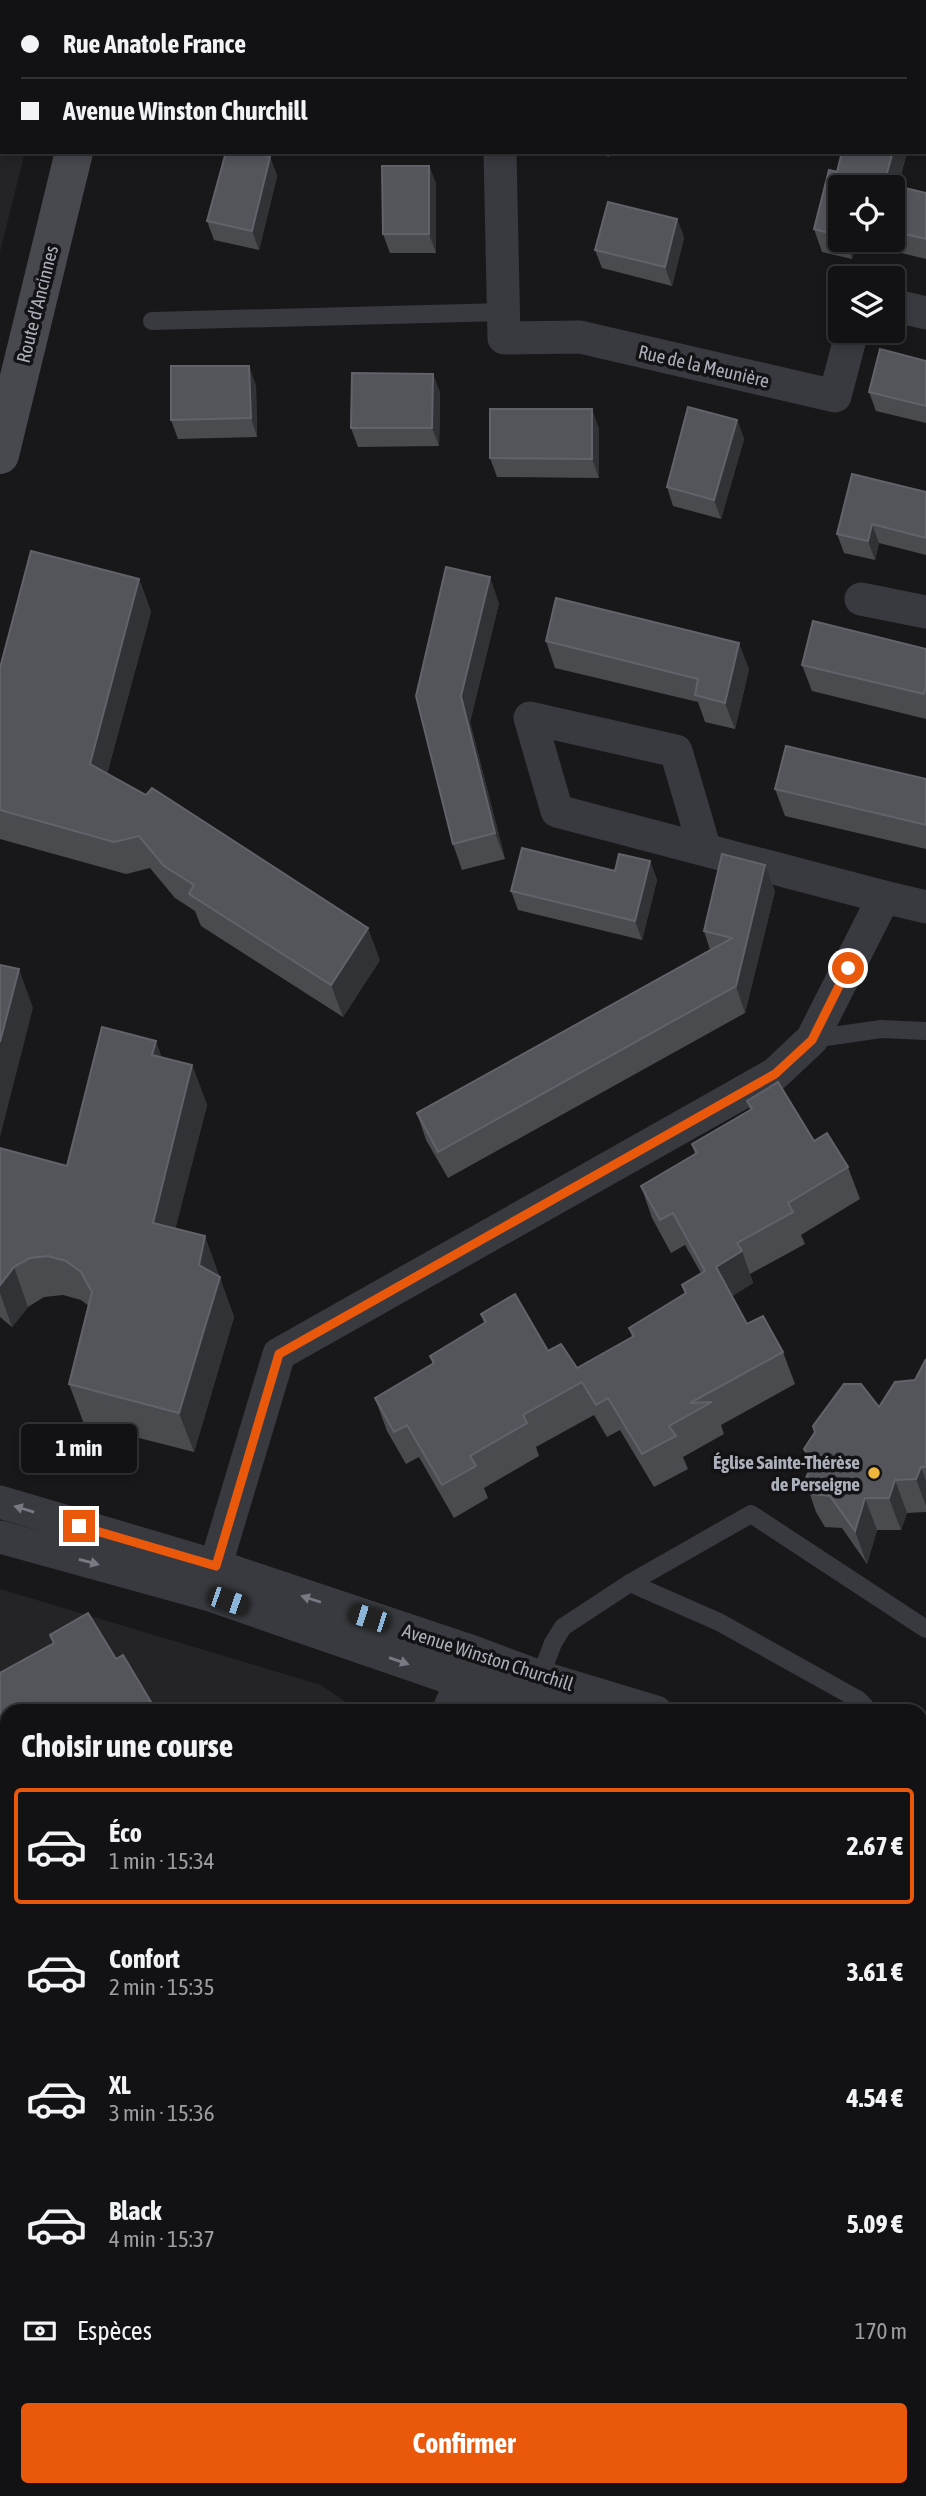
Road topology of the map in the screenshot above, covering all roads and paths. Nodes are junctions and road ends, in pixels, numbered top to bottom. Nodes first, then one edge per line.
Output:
1 (74, 154) edge
2 (500, 154) edge
3 (905, 308) edge
4 (926, 313) edge
5 (152, 321) dead end
6 (504, 325) junction
7 (849, 343) edge
8 (0, 455) edge
9 (861, 599) dead end
10 (926, 612) edge
11 (705, 850) junction
12 (884, 897) junction
13 (926, 907) edge
14 (926, 1031) edge
15 (812, 1040) junction
16 (0, 1502) edge
17 (0, 1537) edge
18 (212, 1580) junction
19 (630, 1583) junction
20 (926, 1629) edge
21 (473, 1651) junction
22 (455, 1697) edge
23 (544, 1697) edge
24 (596, 1704) edge
25 (863, 1704) edge

1 - 8 main road, Route d'Ancinnes
2 - 6 street
3 - 4 street
5 - 6 lane
6 - 7 street, Rue de la Meunière
9 - 10 street
11 - 11 street
11 - 12 street
12 - 13 street
12 - 15 street
14 - 15 lane
15 - 18 street
18 -> 16 street, Avenue Winston Churchill
17 -> 18 street, Avenue Winston Churchill
21 -> 18 street, Avenue Winston Churchill
18 -> 22 street, Avenue Winston Churchill
19 - 20 lane
19 - 23 lane
19 - 25 lane
21 - 22 street
21 - 23 street, Avenue Winston Churchill
22 - 23 street, Avenue Winston Churchill
23 - 24 street, Avenue Winston Churchill

